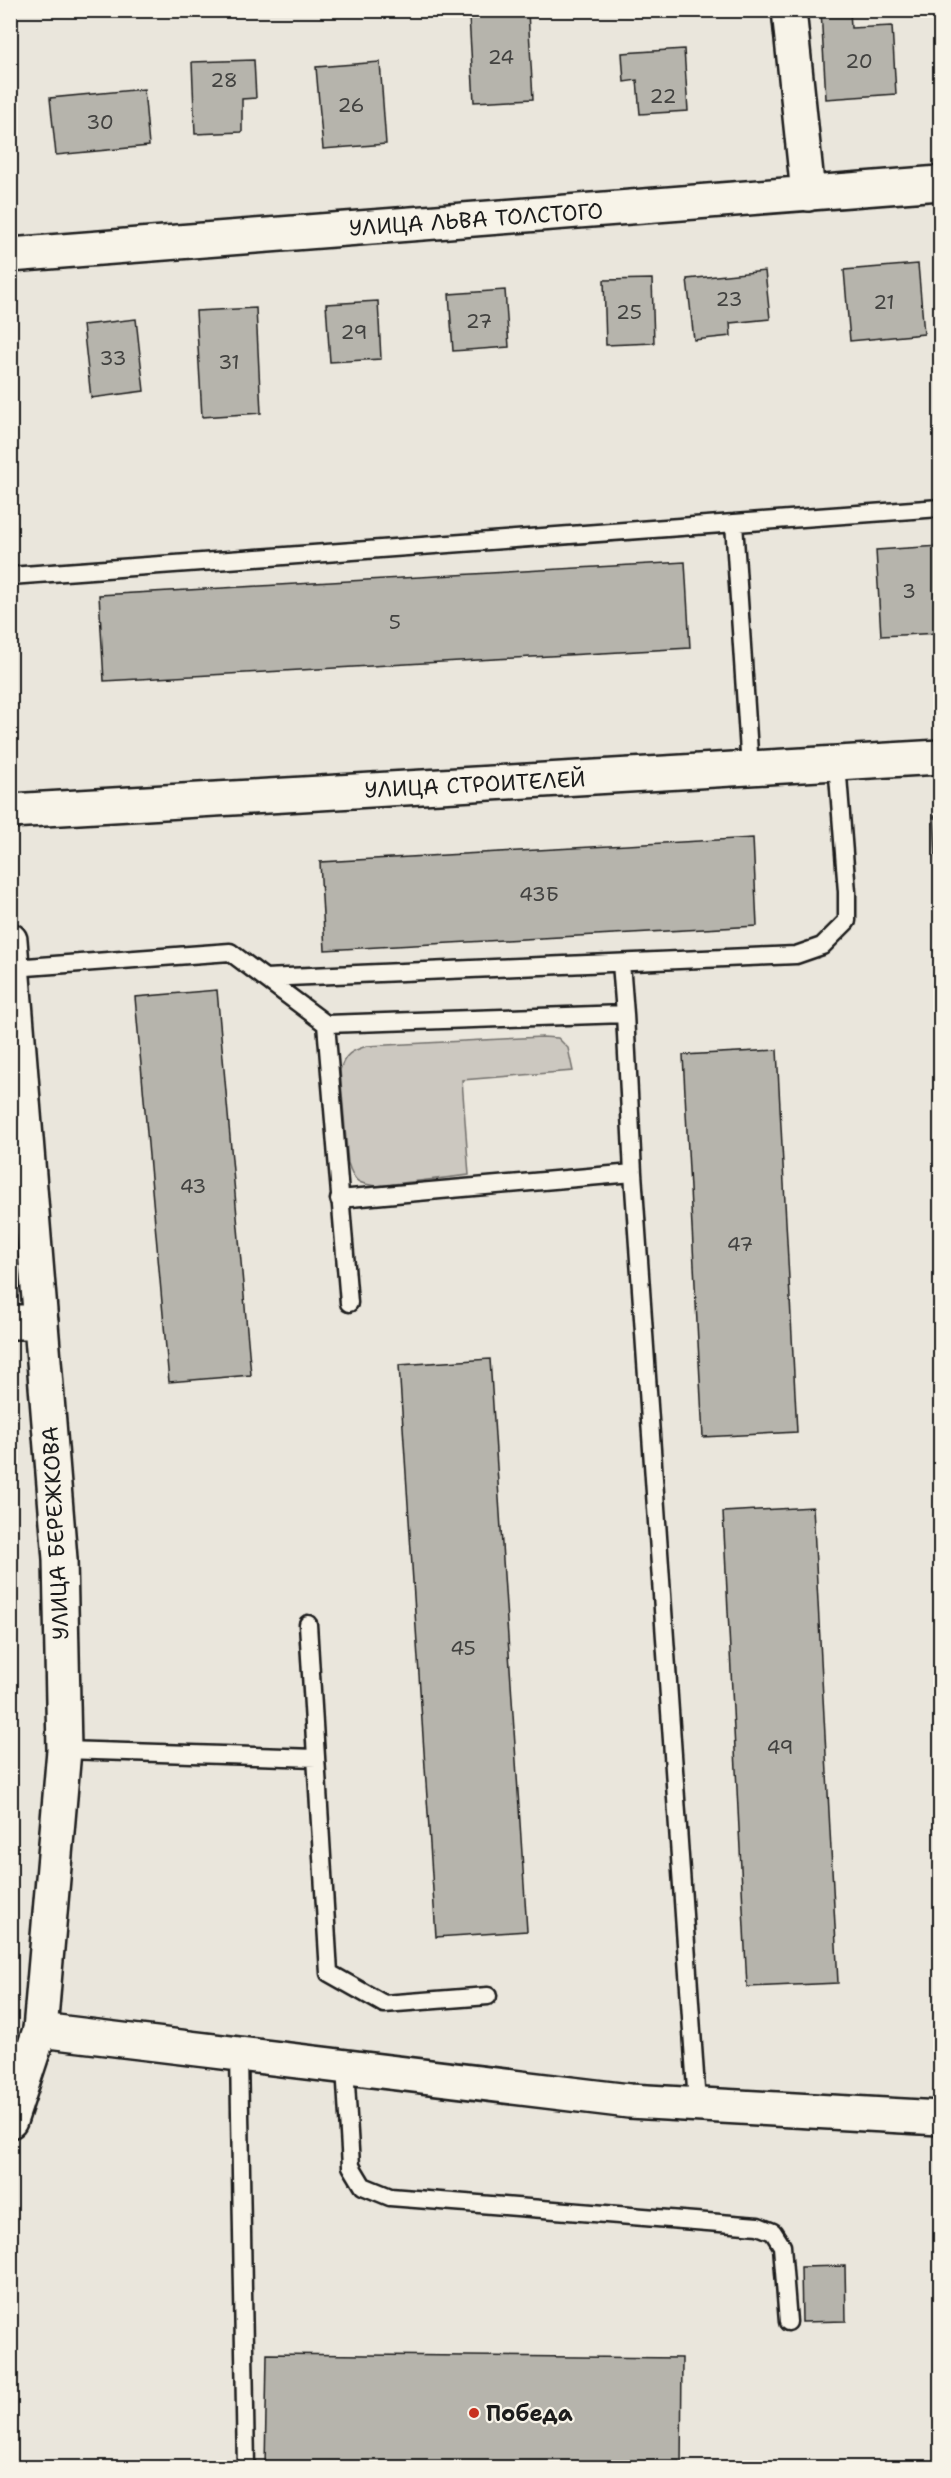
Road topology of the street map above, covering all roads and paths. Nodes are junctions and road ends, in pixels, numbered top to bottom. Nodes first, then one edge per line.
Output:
1 (789, 10) edge
2 (940, 183) edge
3 (808, 194) junction
4 (10, 255) edge
5 (940, 508) edge
6 (734, 523) junction
7 (10, 576) edge
8 (940, 757) edge
9 (837, 763) junction
10 (750, 768) junction
11 (10, 811) edge
12 (12, 954) edge
13 (621, 963) junction
14 (265, 978) junction
15 (625, 1014) junction
16 (326, 1024) junction
17 (15, 1055) edge
18 (633, 1173) junction
19 (339, 1199) junction
20 (349, 1303) dead end
21 (26, 1322) edge
22 (308, 1624) dead end
23 (64, 1750) junction
24 (316, 1758) junction
25 (488, 1996) dead end
26 (40, 2030) junction
27 (239, 2054) junction
28 (345, 2067) junction
29 (698, 2104) junction
30 (940, 2118) edge
31 (10, 2121) edge
32 (788, 2322) dead end
33 (246, 2468) edge

1 - 3 street
2 - 3 street, УЛИЦА ЛЬВА ТОЛСТОГО
3 - 4 street, УЛИЦА ЛЬВА ТОЛСТОГО
5 - 6 lane
6 - 7 lane
6 - 10 lane
8 - 9 street, УЛИЦА СТРОИТЕЛЕЙ
9 - 10 street, УЛИЦА СТРОИТЕЛЕЙ
9 - 13 lane
10 - 11 street, УЛИЦА СТРОИТЕЛЕЙ
12 - 14 lane
12 - 17 street, УЛИЦА БЕРЕЖКОВА
13 - 14 lane
13 - 15 lane
14 - 16 lane
15 - 16 lane
15 - 18 lane
16 - 19 lane
17 - 21 street, УЛИЦА БЕРЕЖКОВА
18 - 19 lane
18 - 29 lane
19 - 20 lane
21 - 23 street, УЛИЦА БЕРЕЖКОВА
22 - 24 lane
23 - 24 lane
23 - 26 street, УЛИЦА БЕРЕЖКОВА
24 - 25 lane
26 - 27 street
26 - 31 street, УЛИЦА БЕРЕЖКОВА
27 - 28 street
27 - 33 lane
28 - 29 street
28 - 32 lane
29 - 30 street

